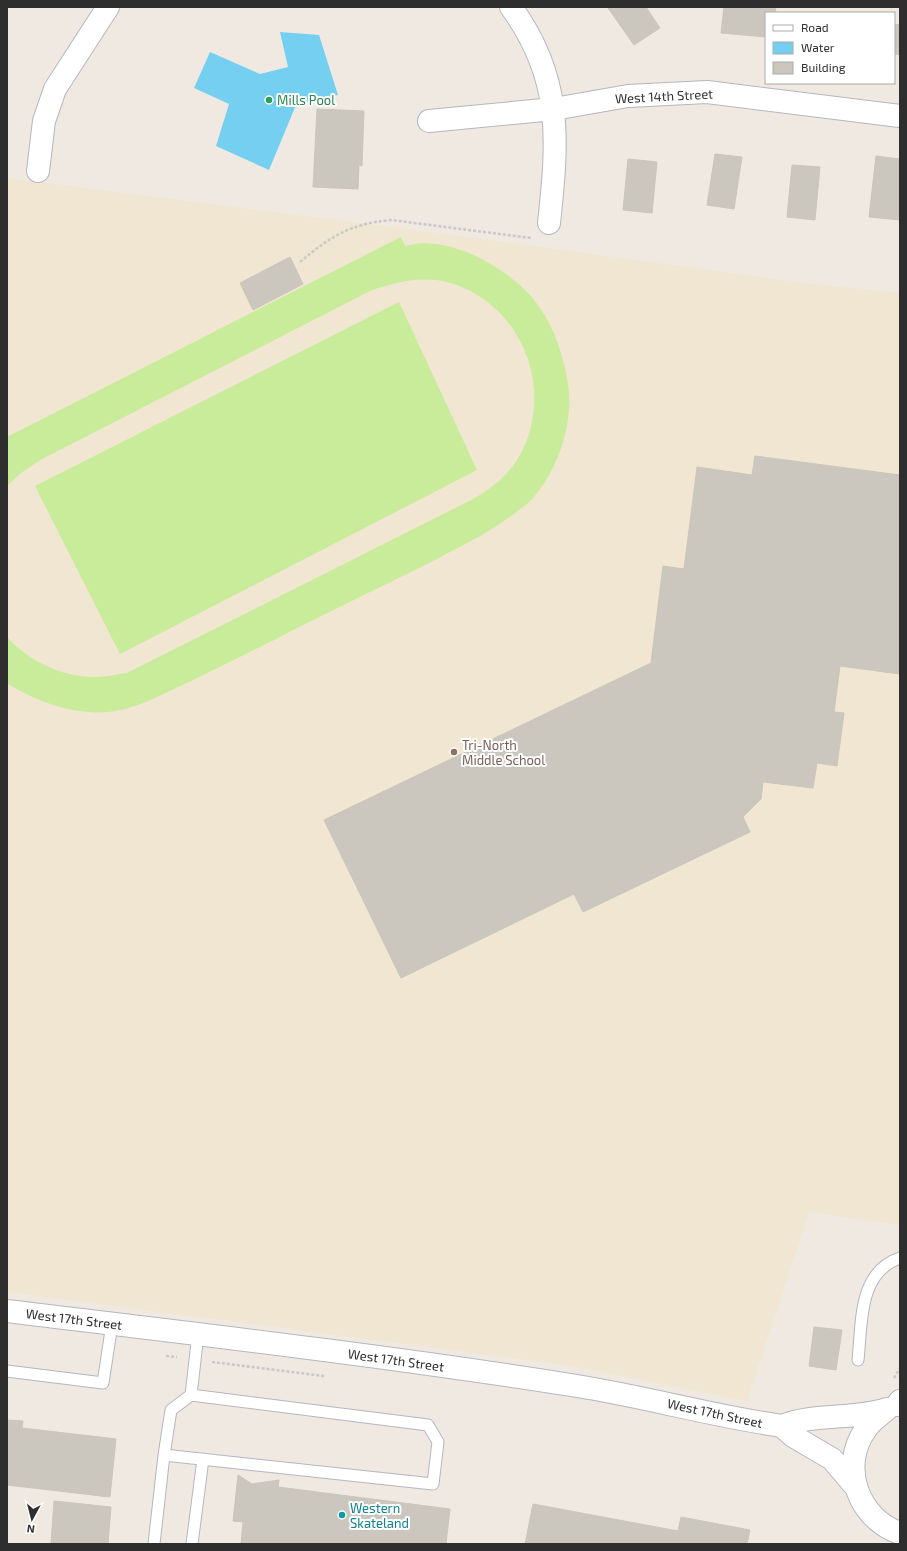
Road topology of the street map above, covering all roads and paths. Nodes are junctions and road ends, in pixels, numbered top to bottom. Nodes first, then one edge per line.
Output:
1 (108, 7) edge
2 (511, 7) edge
3 (554, 109) junction
4 (900, 116) edge
5 (429, 121) dead end
6 (38, 171) dead end
7 (549, 223) dead end
8 (532, 238) dead end
9 (300, 262) dead end
10 (900, 1258) edge
11 (7, 1310) edge
12 (112, 1324) junction
13 (198, 1334) junction
14 (163, 1356) dead end
15 (195, 1360) junction
16 (858, 1360) dead end
17 (7, 1371) edge
18 (327, 1376) dead end
19 (191, 1395) junction
20 (896, 1405) edge
21 (782, 1426) junction
22 (164, 1455) junction
23 (203, 1459) junction
24 (855, 1486) junction
25 (900, 1533) edge
26 (154, 1544) edge
27 (192, 1544) edge

1 - 6 main road
2 - 3 main road
3 - 4 main road, West 14th Street
3 - 5 main road, West 14th Street
3 - 7 main road
8 - 9 path
10 - 16 lane
11 - 12 main road, West 17th Street
12 - 13 main road, West 17th Street
12 - 17 lane
13 - 15 lane
13 - 21 main road, West 17th Street
14 - 15 path
15 - 18 path
15 - 19 lane
19 - 22 lane
19 - 23 lane
20 - 21 main road
20 - 24 main road
21 - 24 main road, West 17th Street
22 - 23 lane
22 - 26 lane
23 - 27 lane
24 - 25 main road

